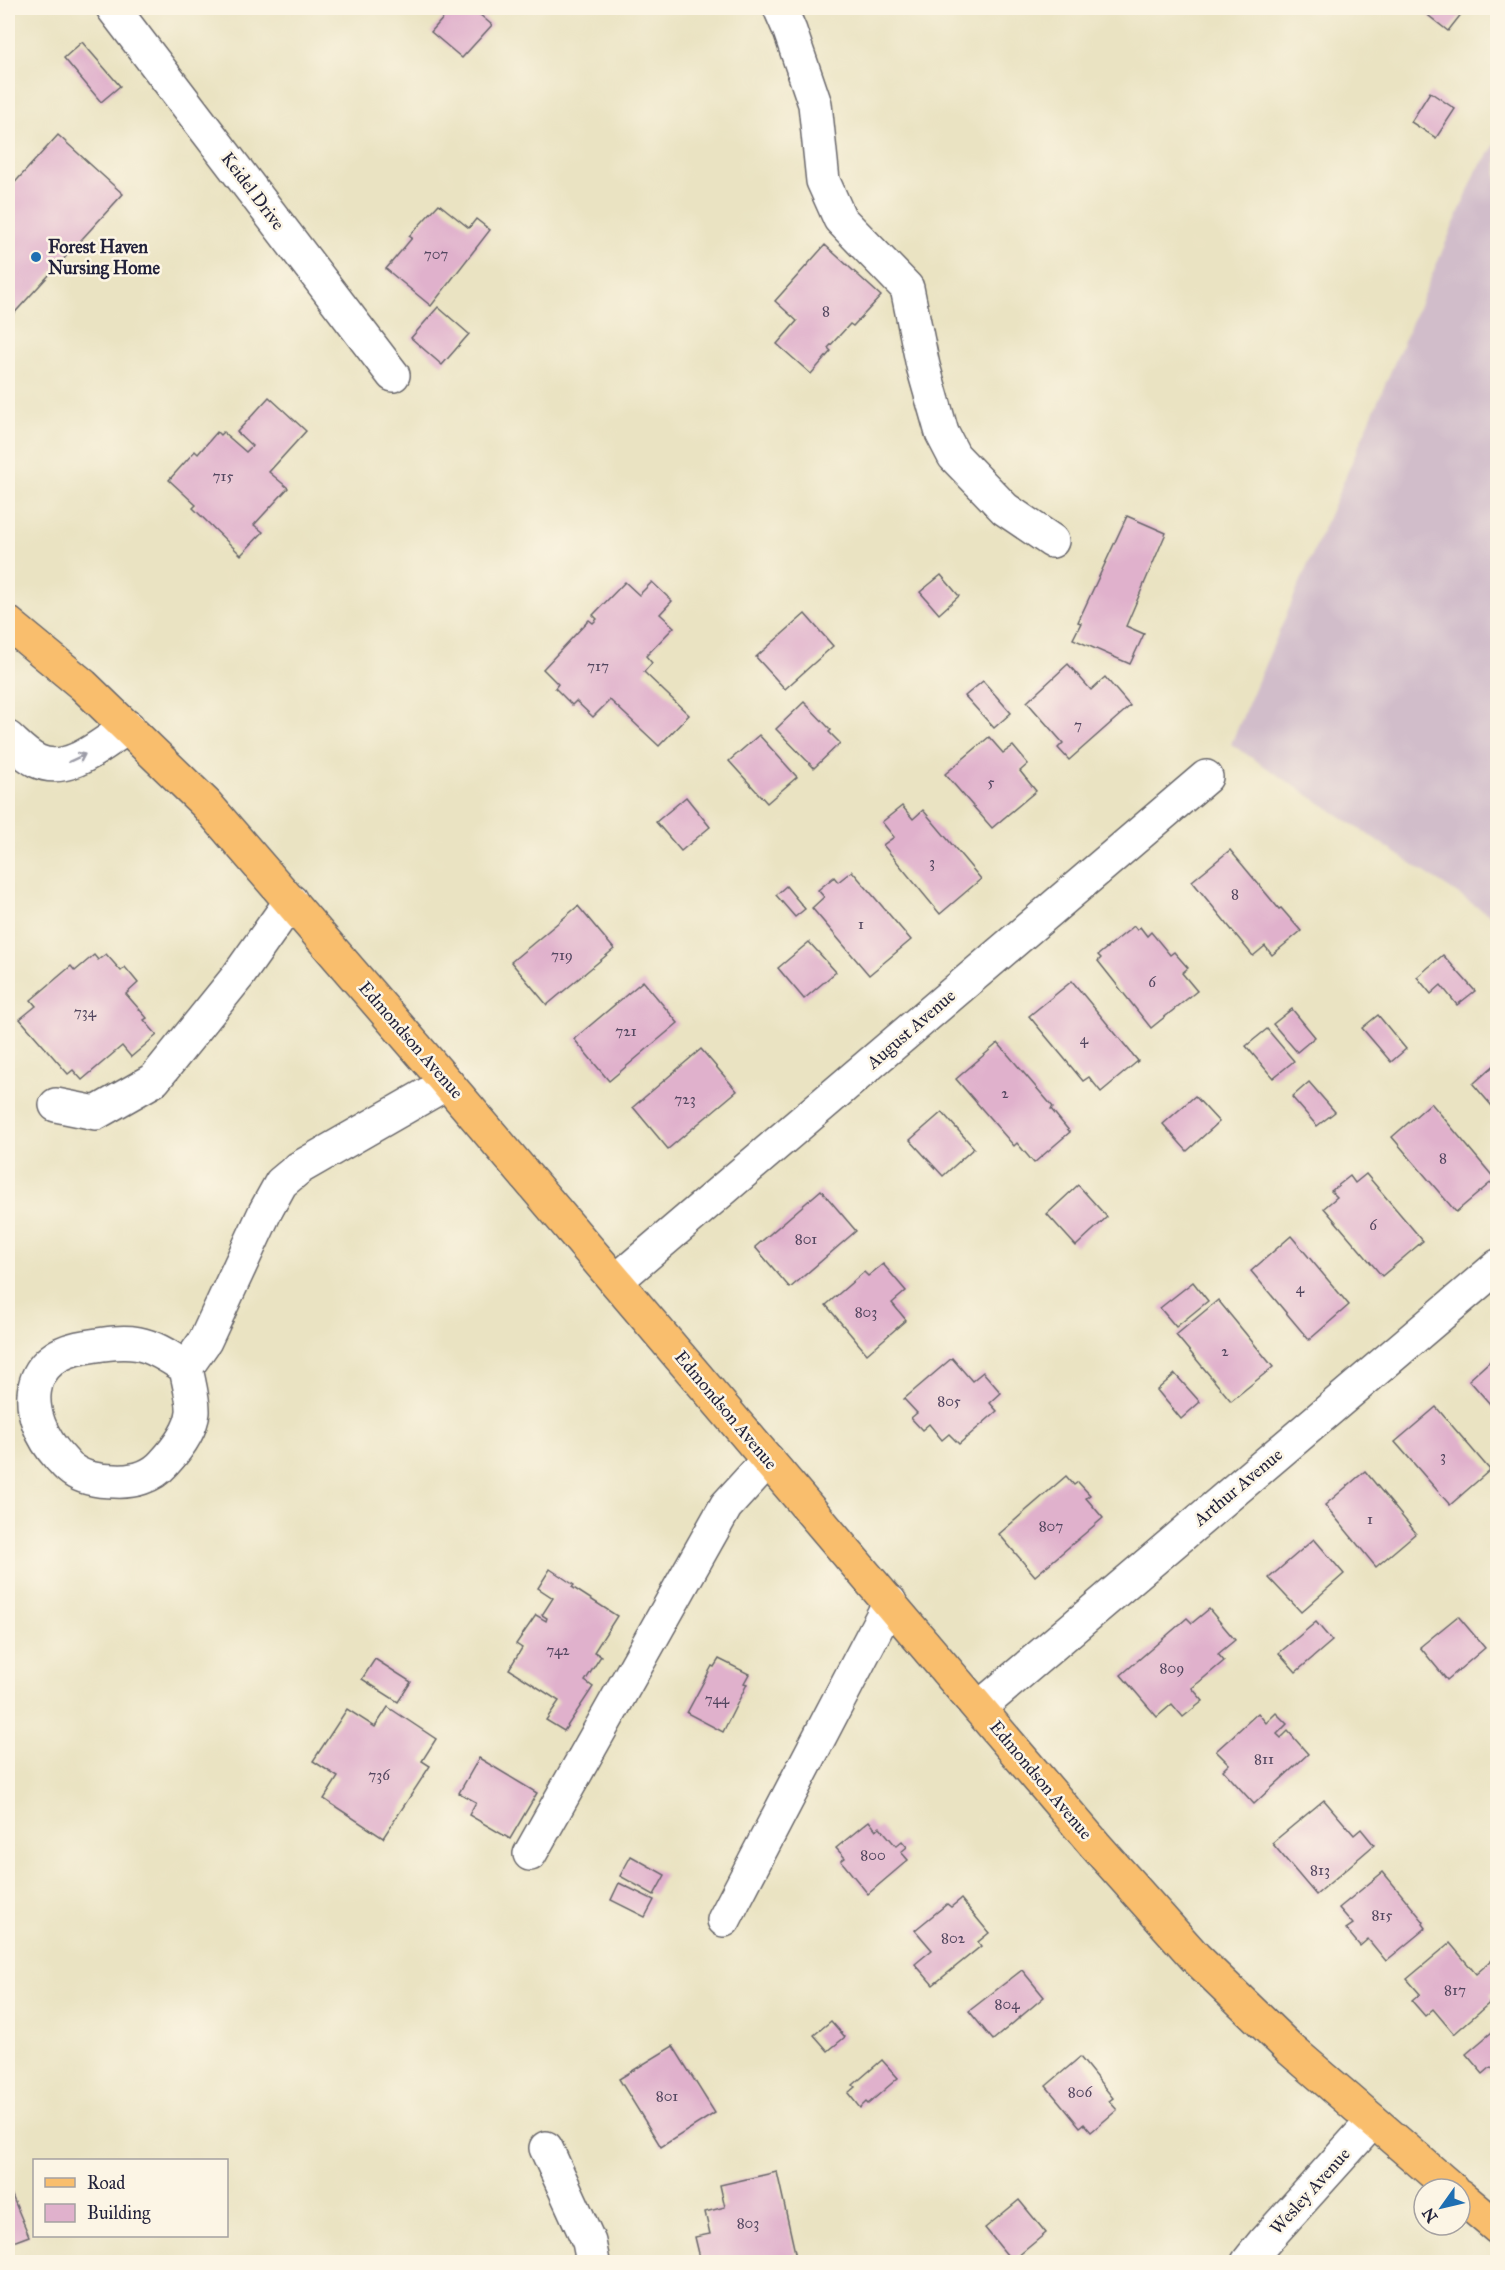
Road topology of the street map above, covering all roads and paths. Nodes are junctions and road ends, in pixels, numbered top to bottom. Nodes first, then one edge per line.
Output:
1 (113, 8) edge
2 (780, 8) edge
3 (393, 375) dead end
4 (1052, 541) dead end
5 (8, 623) edge
6 (128, 727) junction
7 (8, 738) edge
8 (1206, 777) dead end
9 (291, 901) junction
10 (447, 1083) junction
11 (56, 1104) dead end
12 (1497, 1266) edge
13 (616, 1281) junction
14 (186, 1368) junction
15 (768, 1460) junction
16 (890, 1602) junction
17 (980, 1708) junction
18 (530, 1854) dead end
19 (724, 1920) dead end
20 (1373, 2121) junction
21 (546, 2148) dead end
22 (1438, 2177) edge
23 (1472, 2206) edge
24 (1497, 2228) edge
25 (593, 2262) edge
26 (1248, 2262) edge

1 - 3 street, Keidel Drive
2 - 4 street
5 - 6 main road, Edmondson Avenue
7 -> 6 street
6 - 9 main road, Edmondson Avenue
8 - 13 street, August Avenue
9 - 10 main road, Edmondson Avenue
9 - 11 street
10 - 13 main road, Edmondson Avenue
10 - 14 street
12 - 17 street, Arthur Avenue
13 - 15 main road, Edmondson Avenue
14 - 14 street
15 - 16 main road, Edmondson Avenue
15 - 18 street
16 - 17 main road, Edmondson Avenue
16 - 19 street
17 - 20 main road, Edmondson Avenue
20 - 22 main road, Edmondson Avenue
20 - 26 street, Wesley Avenue
21 - 25 street
23 - 24 main road

